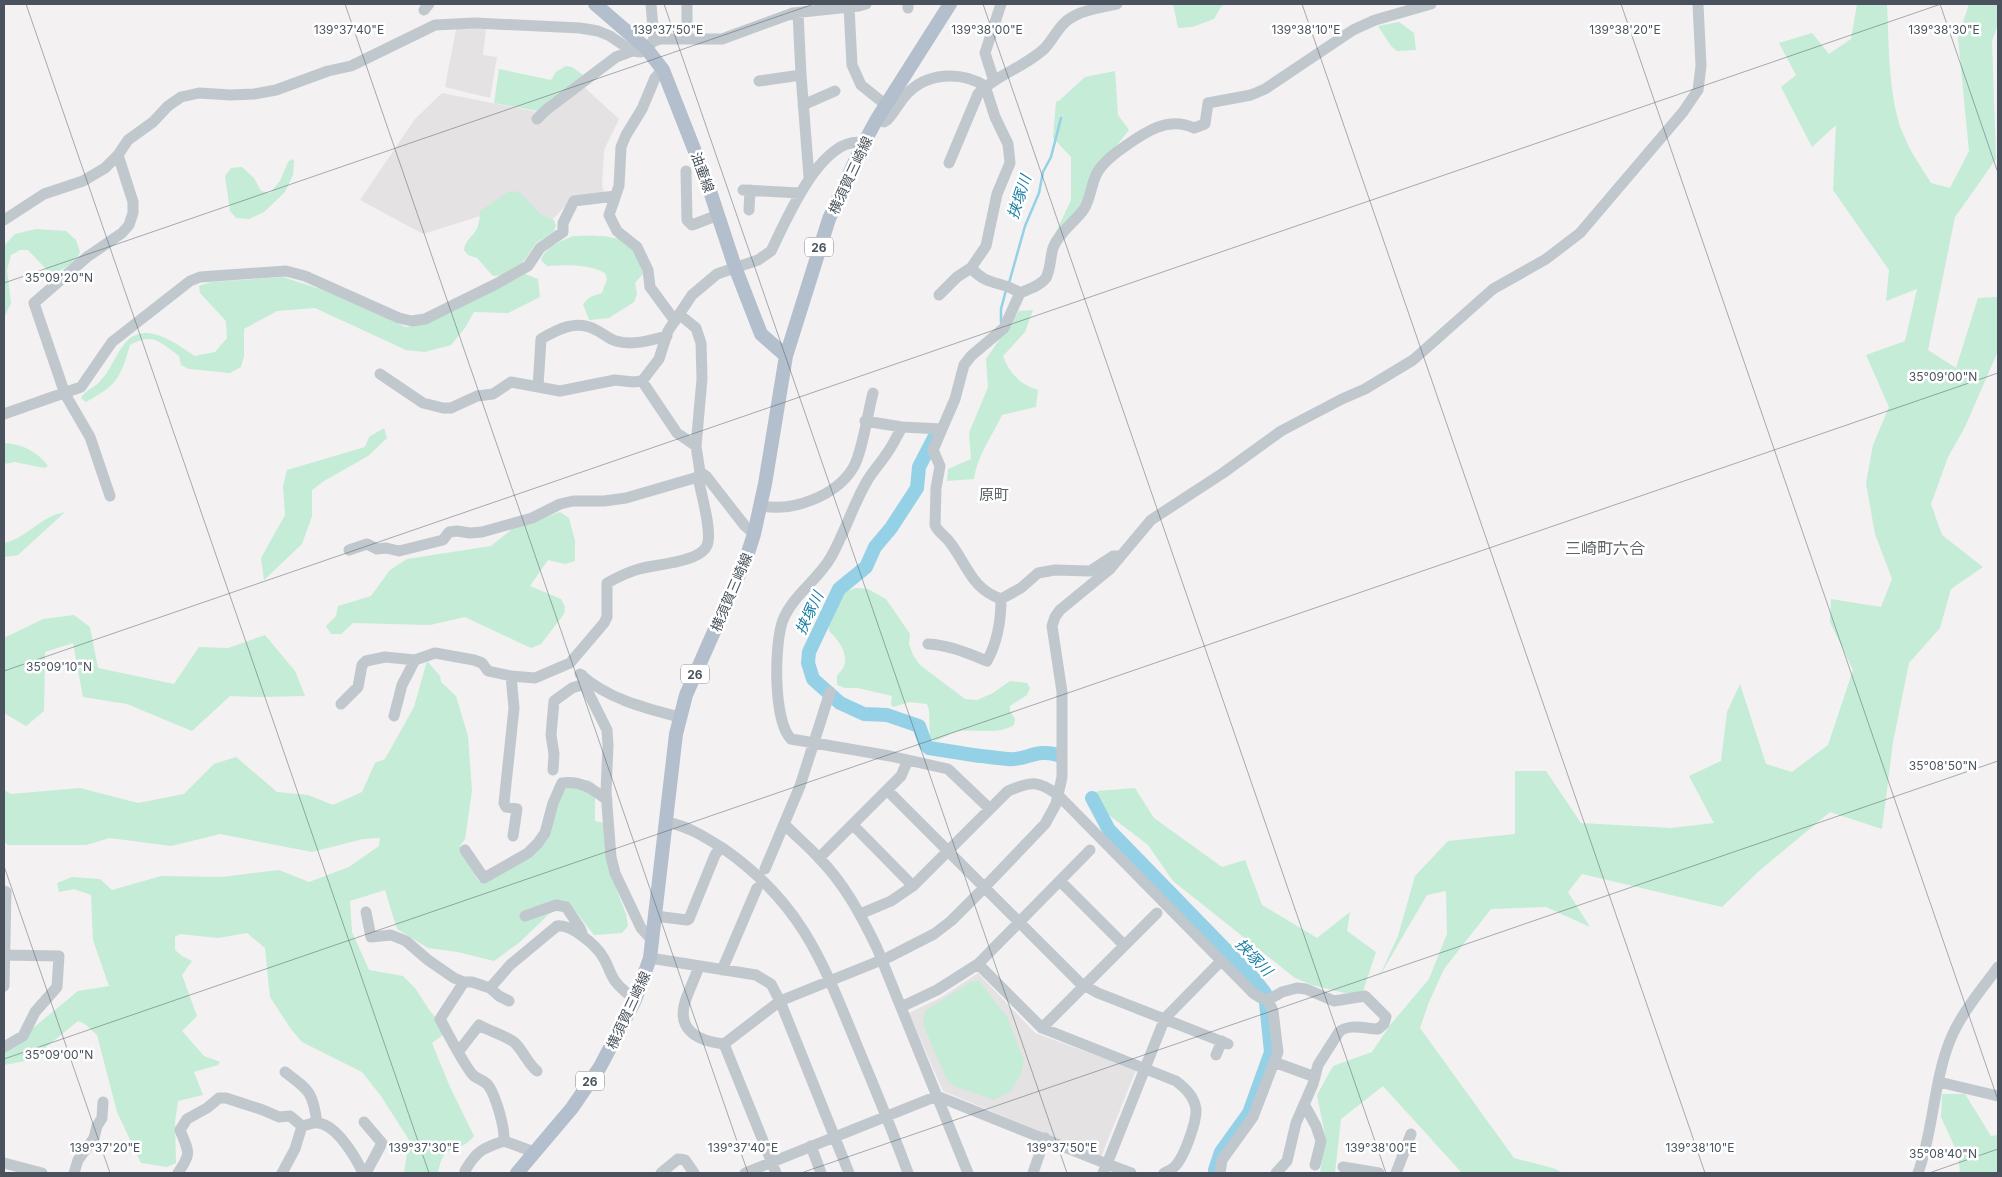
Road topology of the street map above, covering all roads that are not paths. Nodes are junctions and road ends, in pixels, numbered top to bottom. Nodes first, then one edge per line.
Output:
1 (595, 4) edge
2 (650, 4) edge
3 (687, 4) edge
4 (866, 4) edge
5 (950, 4) edge
6 (1001, 4) edge
7 (1117, 4) edge
8 (1432, 4) edge
9 (1698, 4) edge
10 (846, 6) edge
11 (798, 13) junction
12 (687, 39) junction
13 (650, 45) junction
14 (632, 52) junction
15 (663, 70) junction
16 (801, 75) junction
17 (759, 80) dead end
18 (990, 84) junction
19 (835, 91) dead end
20 (803, 105) junction
21 (886, 105) junction
22 (537, 119) dead end
23 (877, 119) junction
24 (864, 143) junction
25 (118, 156) junction
26 (950, 163) dead end
27 (686, 171) dead end
28 (810, 178) junction
29 (800, 193) junction
30 (615, 196) junction
31 (749, 210) dead end
32 (718, 215) junction
33 (4, 220) edge
34 (735, 267) junction
35 (971, 268) junction
36 (1020, 293) junction
37 (939, 295) dead end
38 (677, 318) junction
39 (666, 336) junction
40 (786, 356) junction
41 (380, 374) dead end
42 (642, 381) junction
43 (538, 387) junction
44 (872, 393) dead end
45 (65, 394) junction
46 (4, 414) edge
47 (865, 421) junction
48 (902, 427) junction
49 (942, 429) junction
50 (696, 446) junction
51 (699, 475) junction
52 (110, 496) dead end
53 (761, 506) junction
54 (754, 534) junction
55 (349, 550) dead end
56 (1122, 555) junction
57 (1001, 599) junction
58 (928, 644) dead end
59 (415, 660) junction
60 (570, 663) junction
61 (511, 676) junction
62 (583, 680) junction
63 (830, 695) dead end
64 (341, 704) dead end
65 (394, 716) dead end
66 (680, 717) junction
67 (814, 744) junction
68 (908, 760) junction
69 (552, 770) dead end
70 (887, 790) junction
71 (1059, 796) junction
72 (607, 800) junction
73 (990, 809) junction
74 (666, 822) junction
75 (784, 825) junction
76 (853, 825) junction
77 (513, 836) dead end
78 (721, 847) junction
79 (465, 850) dead end
80 (1090, 850) dead end
81 (949, 852) junction
82 (819, 858) junction
83 (765, 869) dead end
84 (1060, 881) junction
85 (913, 886) junction
86 (757, 888) dead end
87 (984, 888) junction
88 (4, 892) edge
89 (366, 912) dead end
90 (1157, 913) dead end
91 (860, 914) junction
92 (525, 916) dead end
93 (655, 916) junction
94 (1019, 923) junction
95 (583, 936) junction
96 (652, 940) junction
97 (1124, 945) junction
98 (4, 954) edge
99 (650, 958) junction
100 (882, 960) junction
101 (1221, 961) junction
102 (978, 964) junction
103 (699, 966) junction
104 (1998, 967) edge
105 (722, 970) junction
106 (830, 980) junction
107 (464, 982) junction
108 (4, 986) edge
109 (1084, 986) junction
110 (490, 988) junction
111 (1266, 999) junction
112 (635, 1000) junction
113 (509, 1001) dead end
114 (780, 1001) junction
115 (901, 1007) junction
116 (1165, 1018) junction
117 (1042, 1028) junction
118 (724, 1044) junction
119 (4, 1047) edge
120 (459, 1051) junction
121 (1216, 1055) dead end
122 (1274, 1062) junction
123 (1144, 1069) junction
124 (537, 1071) dead end
125 (285, 1072) dead end
126 (1315, 1077) junction
127 (1939, 1082) junction
128 (937, 1096) junction
129 (1998, 1096) edge
130 (103, 1102) dead end
131 (1304, 1104) junction
132 (886, 1116) junction
133 (317, 1122) junction
134 (364, 1122) dead end
135 (302, 1126) junction
136 (1411, 1134) dead end
137 (834, 1136) junction
138 (1045, 1138) junction
139 (504, 1141) junction
140 (811, 1146) junction
141 (534, 1152) junction
142 (4, 1163) edge
143 (1315, 1165) dead end
144 (1343, 1167) dead end
145 (773, 1168) edge
146 (1105, 1168) edge
147 (465, 1171) dead end
148 (41, 1173) edge
149 (74, 1173) edge
150 (178, 1173) edge
151 (282, 1173) edge
152 (365, 1173) edge
153 (517, 1173) edge
154 (661, 1173) edge
155 (694, 1173) edge
156 (745, 1173) edge
157 (821, 1173) edge
158 (849, 1173) edge
159 (908, 1173) edge
160 (968, 1173) edge
161 (1033, 1173) edge
162 (1131, 1173) edge
163 (1164, 1173) edge
164 (1220, 1173) edge
165 (1276, 1173) edge
166 (1379, 1173) edge
167 (1396, 1173) edge
168 (1918, 1173) edge

1 - 13 main road, 油壷線
2 - 13 street
3 - 12 street
4 - 10 street
5 - 21 main road, 横須賀三崎線 / 26
6 - 18 street
7 - 18 street
8 - 36 street
9 - 56 street
10 - 11 street
10 - 21 street
11 - 12 street
11 - 16 street
12 - 13 street
13 - 14 street
13 - 15 main road, 油壷線
14 - 22 street
14 - 25 street
15 - 30 street
15 - 32 main road, 油壷線
16 - 17 street
16 - 20 street
18 - 23 street
18 - 26 street
18 - 35 street
19 - 20 street
20 - 28 street
21 - 23 main road, 横須賀三崎線 / 26
23 - 24 main road, 横須賀三崎線 / 26
24 - 28 street
24 - 40 main road, 横須賀三崎線 / 26
25 - 33 street
25 - 45 street
27 - 32 street
28 - 29 street
29 - 31 street
29 - 34 street
30 - 38 street
30 - 45 street
32 - 34 main road, 油壷線
34 - 38 street
34 - 40 main road, 油壷線
35 - 36 street
35 - 37 street
36 - 49 street
38 - 39 street
38 - 50 street
39 - 42 street
39 - 43 street
40 - 53 main road, 横須賀三崎線 / 26
41 - 43 street
42 - 43 street
42 - 50 street
44 - 47 street
45 - 46 street
45 - 52 street
47 - 48 street
47 - 53 street
48 - 49 street
48 - 67 street
49 - 57 street
50 - 51 street
51 - 54 street
51 - 55 street
51 - 60 street
53 - 54 main road, 横須賀三崎線 / 26
54 - 66 main road, 横須賀三崎線 / 26
56 - 57 street
56 - 71 street
57 - 58 street
59 - 61 street
59 - 64 street
59 - 65 street
60 - 61 street
60 - 62 street
61 - 77 street
62 - 66 street
62 - 69 street
62 - 72 street
63 - 67 street
66 - 74 main road, 横須賀三崎線 / 26
67 - 68 street
67 - 75 street
68 - 70 street
68 - 73 street
70 - 76 street
70 - 81 street
71 - 73 street
71 - 87 street
71 - 101 street
72 - 79 street
72 - 96 street
73 - 81 street
74 - 78 street
74 - 93 main road, 横須賀三崎線 / 26
75 - 82 street
75 - 83 street
76 - 82 street
76 - 85 street
78 - 93 street
78 - 106 street
80 - 84 street
81 - 85 street
81 - 87 street
82 - 91 street
84 - 94 street
84 - 97 street
85 - 91 street
86 - 105 street
87 - 94 street
87 - 100 street
88 - 98 street
89 - 107 street
90 - 97 street
91 - 100 street
92 - 95 street
93 - 96 main road, 横須賀三崎線 / 26
94 - 102 street
94 - 109 street
95 - 110 street
95 - 112 street
96 - 99 main road, 横須賀三崎線 / 26
97 - 109 street
98 - 108 street
98 - 119 street
99 - 103 street
99 - 112 main road, 横須賀三崎線 / 26
100 - 106 street
100 - 115 street
101 - 111 street
101 - 116 street
102 - 115 street
102 - 117 street
103 - 105 street
103 - 118 street
104 - 127 street
105 - 114 street
106 - 114 street
106 - 132 street
107 - 110 street
107 - 120 street
109 - 116 street
109 - 117 street
110 - 113 street
111 - 122 street
111 - 126 street
112 - 141 main road, 横須賀三崎線 / 26
114 - 118 street
114 - 137 street
115 - 128 street
116 - 121 street
116 - 123 street
117 - 123 street
118 - 145 street
120 - 124 street
120 - 139 street
122 - 126 street
122 - 164 street
123 - 146 street
123 - 163 street
125 - 133 street
126 - 131 street
127 - 129 street
127 - 168 street
128 - 132 street
128 - 138 street
128 - 160 street
130 - 149 street
131 - 143 street
131 - 165 street
132 - 137 street
132 - 159 street
133 - 135 street
133 - 152 street
134 - 152 street
135 - 150 street
135 - 151 street
136 - 167 street
137 - 140 street
137 - 158 street
138 - 146 street
138 - 161 street
139 - 141 street
139 - 147 street
140 - 145 street
140 - 157 street
141 - 153 main road, 横須賀三崎線 / 26
142 - 148 street
144 - 166 street
145 - 156 street
146 - 162 street
154 - 155 street

